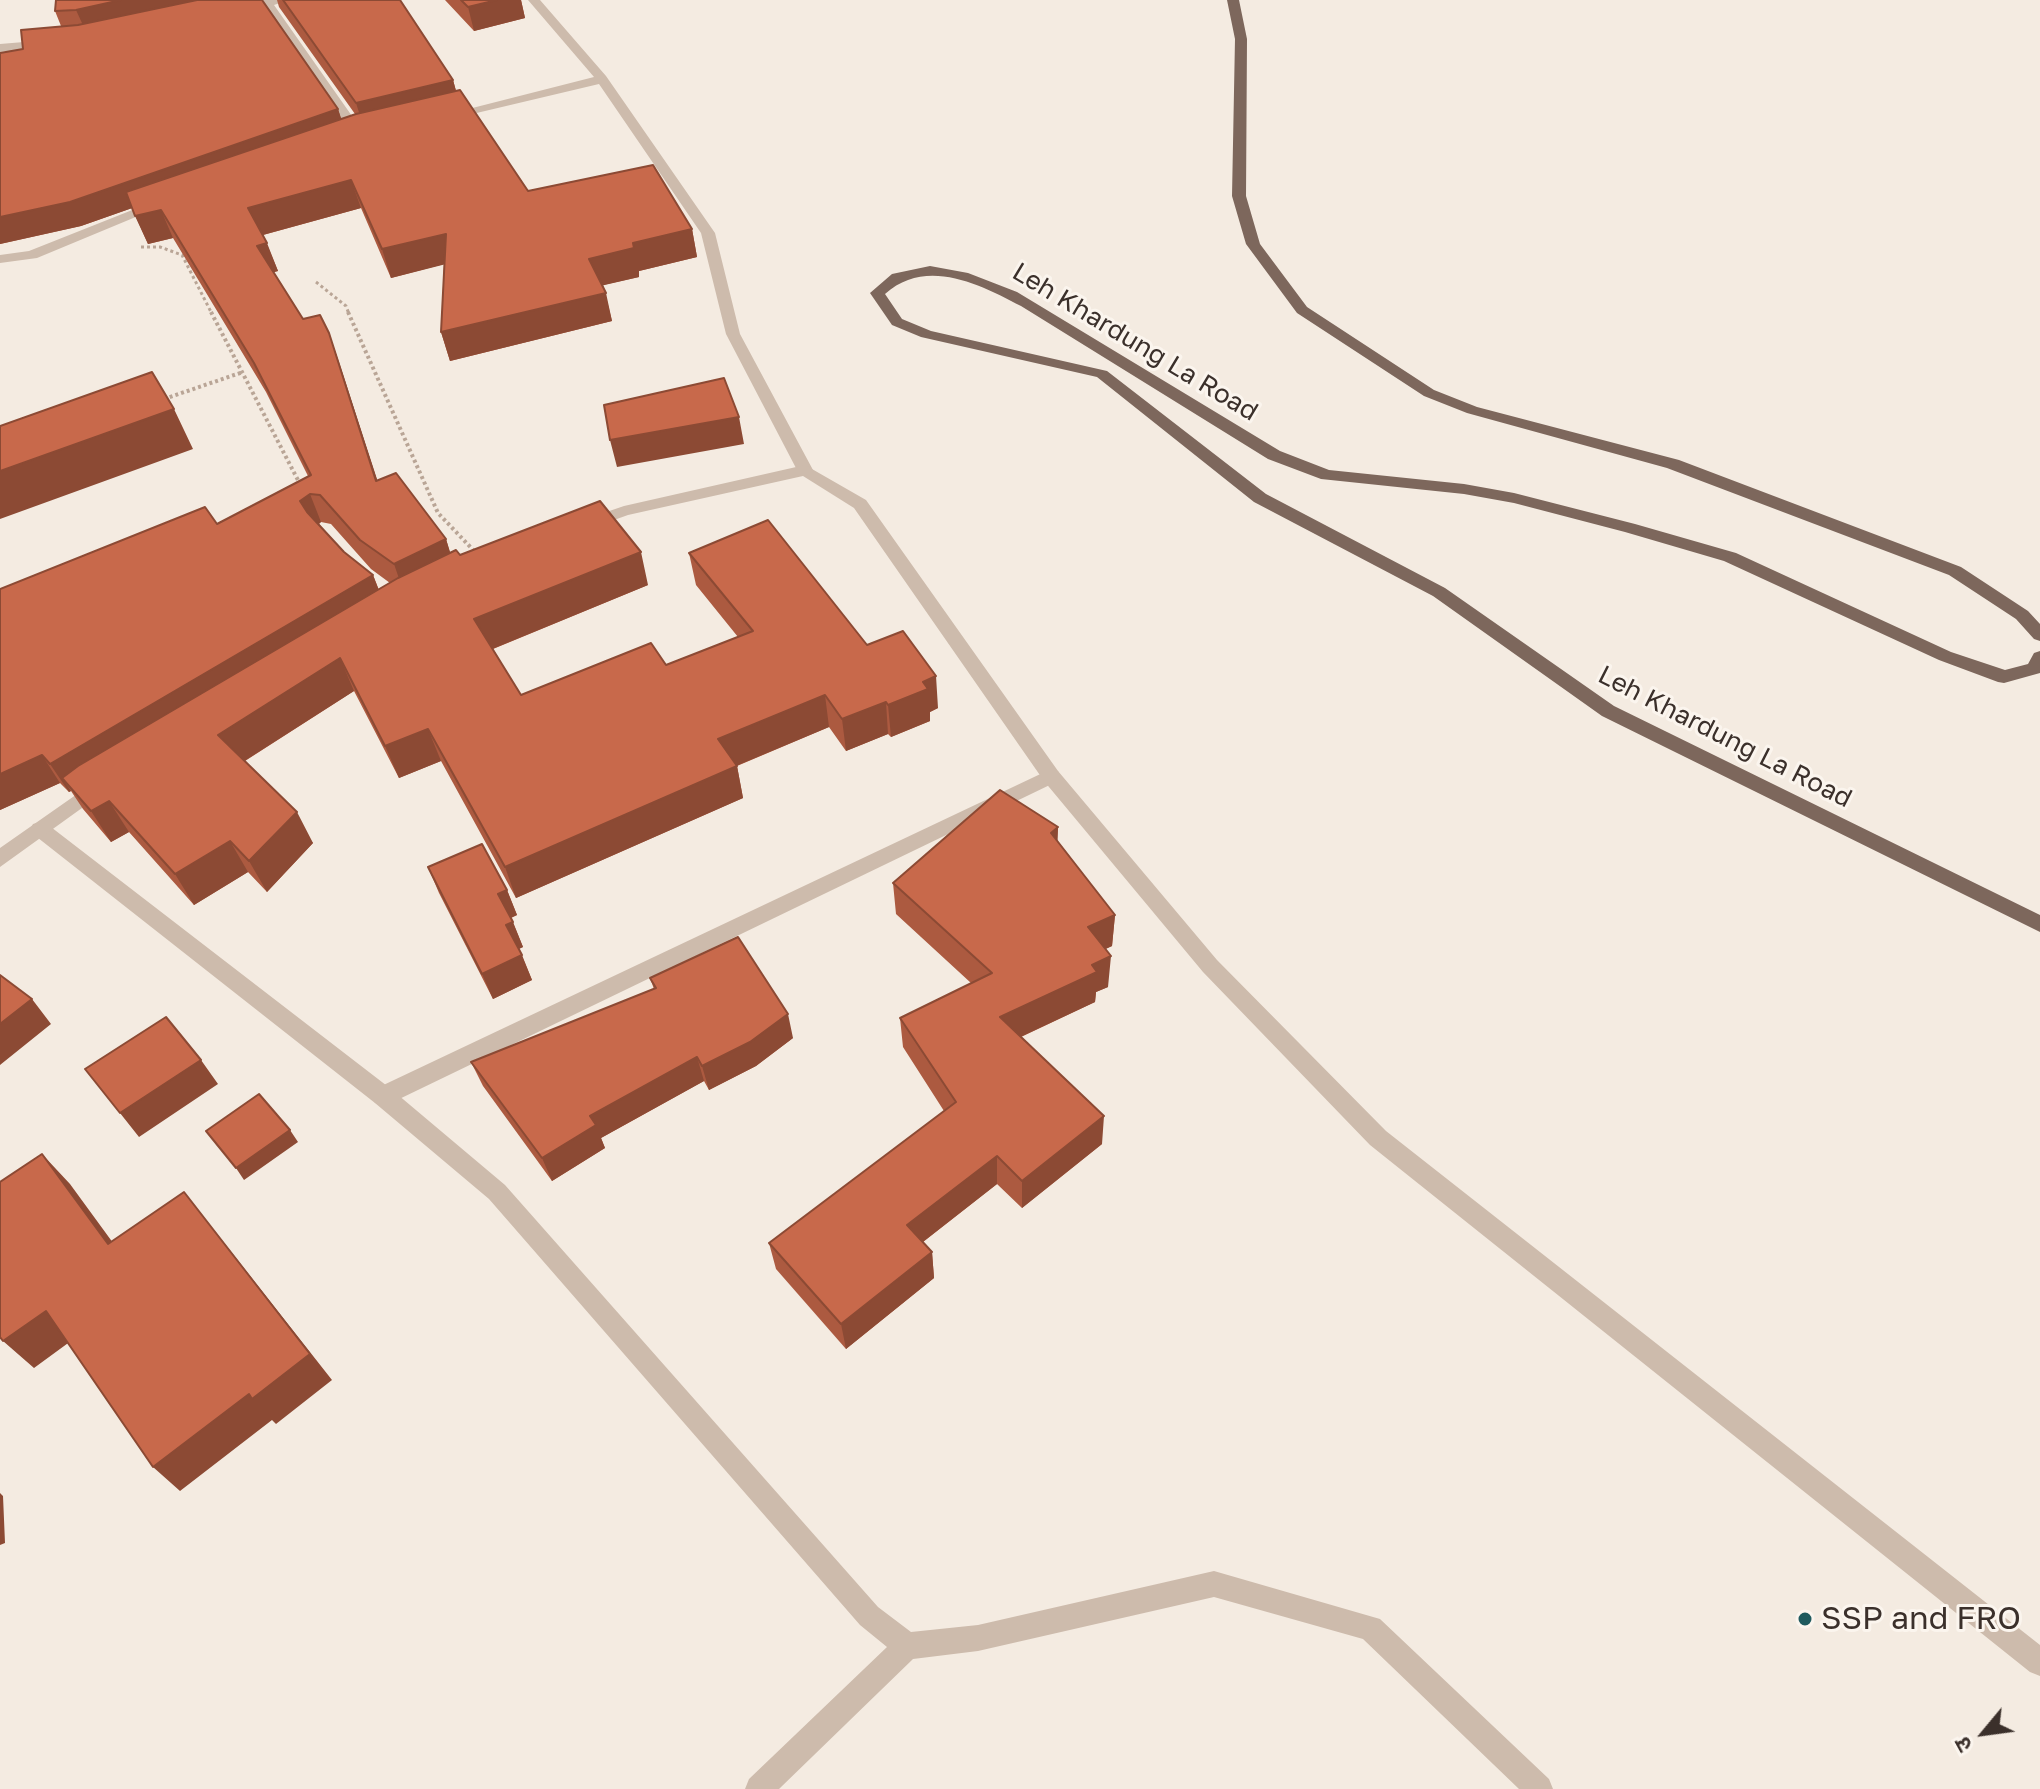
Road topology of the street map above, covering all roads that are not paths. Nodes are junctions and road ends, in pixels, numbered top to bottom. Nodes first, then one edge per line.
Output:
1 (283, 0) edge
2 (534, 0) edge
3 (1233, 0) edge
4 (266, 2) edge
5 (222, 13) edge
6 (58, 43) edge
7 (0, 48) edge
8 (602, 79) junction
9 (435, 118) edge
10 (375, 133) edge
11 (359, 136) junction
12 (344, 141) edge
13 (178, 198) edge
14 (0, 259) edge
15 (805, 470) junction
16 (569, 532) edge
17 (2040, 635) edge
18 (2040, 657) edge
19 (118, 774) edge
20 (1051, 776) junction
21 (40, 829) junction
22 (0, 859) edge
23 (2040, 924) edge
24 (383, 1096) junction
25 (907, 1646) junction
26 (2040, 1662) edge
27 (759, 1789) edge
28 (1539, 1789) edge

1 - 4 street
2 - 8 street
3 - 17 main road
4 - 5 street
4 - 11 street
6 - 7 street
8 - 9 street
8 - 15 street
10 - 11 street
11 - 12 street
13 - 14 street
15 - 16 street
15 - 20 street
18 - 23 main road, Leh Khardung La Road
19 - 21 street
20 - 24 street
20 - 26 street
21 - 22 street
21 - 24 street
24 - 25 street
25 - 27 street
25 - 28 street

